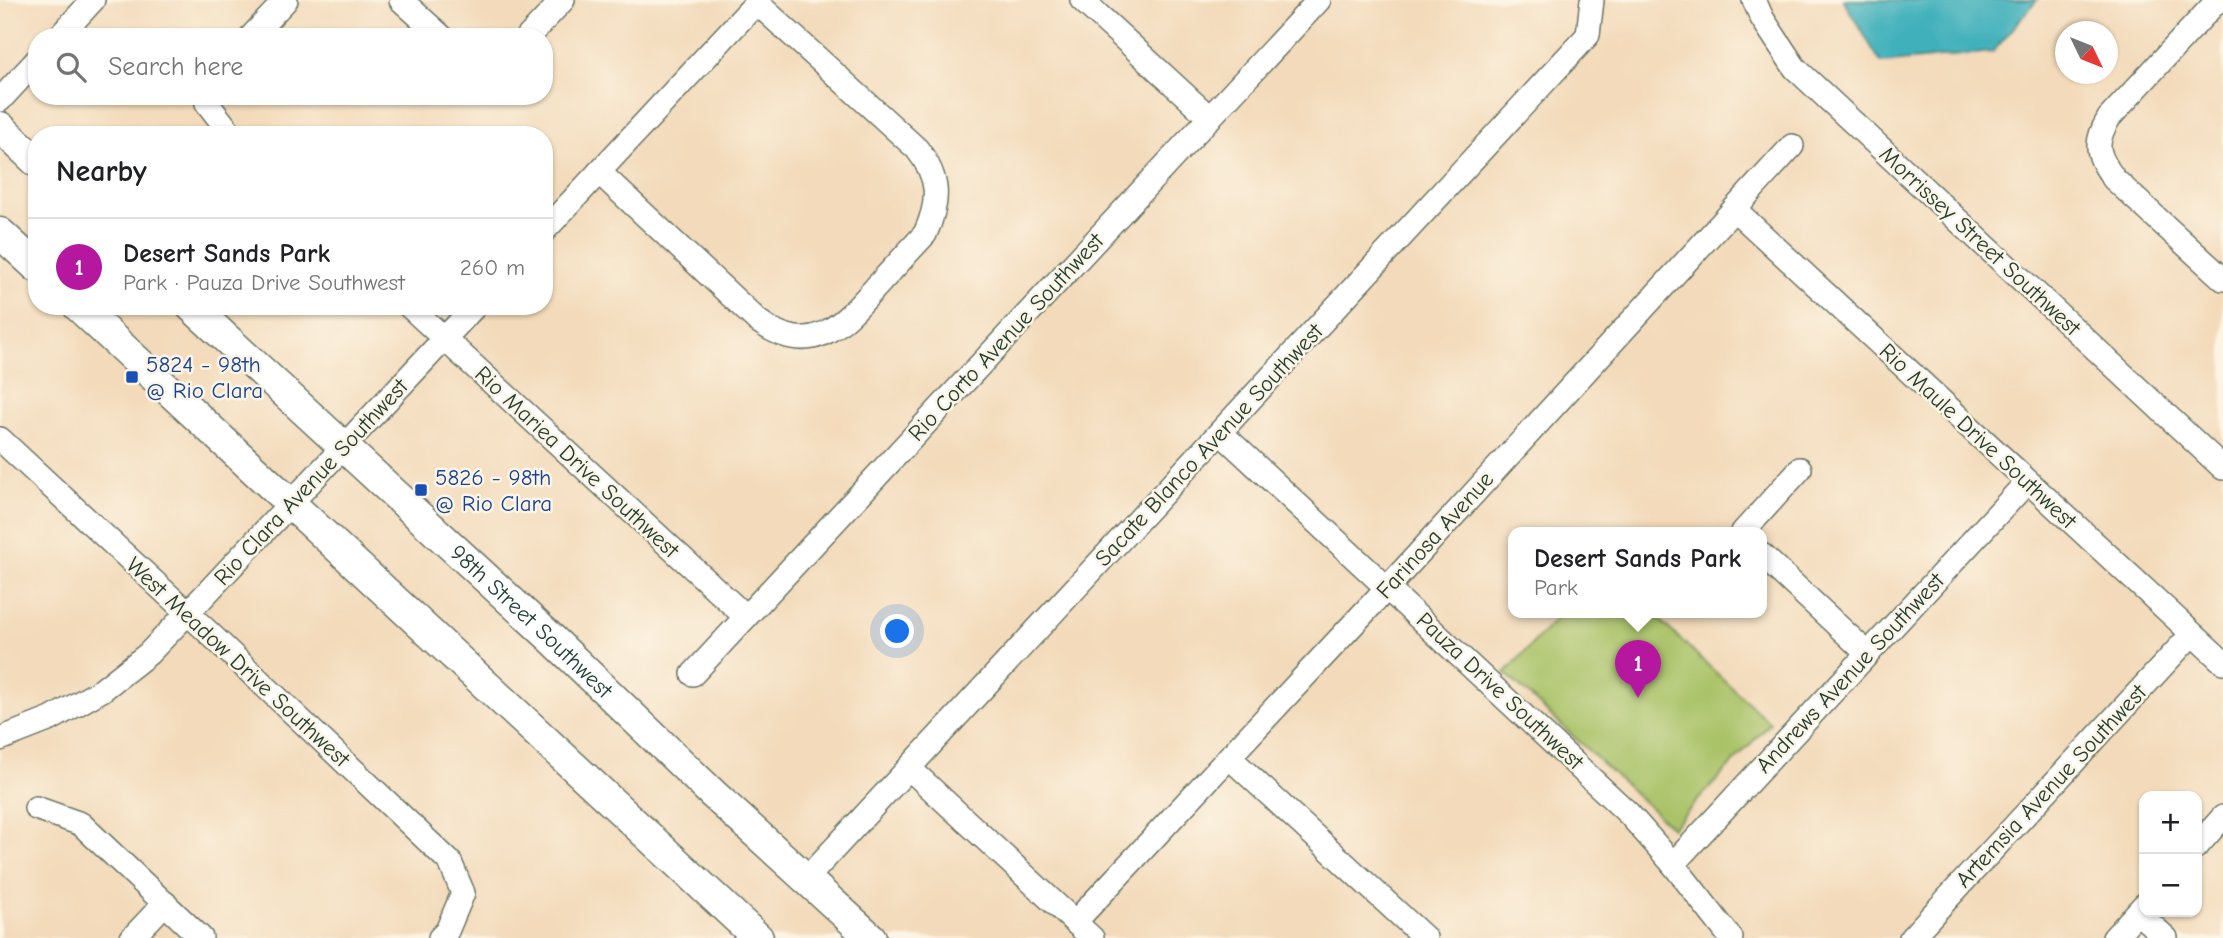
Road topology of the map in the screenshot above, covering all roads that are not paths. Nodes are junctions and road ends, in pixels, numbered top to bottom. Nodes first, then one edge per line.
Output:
1 (286, 0) edge
2 (401, 0) edge
3 (563, 0) edge
4 (1082, 0) edge
5 (1320, 0) edge
6 (1592, 0) edge
7 (1754, 0) edge
8 (2218, 0) edge
9 (757, 1) edge
10 (88, 2) edge
11 (66, 28) edge
12 (260, 28) edge
13 (432, 28) edge
14 (537, 28) edge
15 (28, 70) edge
16 (0, 100) edge
17 (213, 105) edge
18 (1210, 118) junction
19 (226, 126) edge
20 (0, 127) edge
21 (1793, 146) dead end
22 (28, 153) edge
23 (599, 172) junction
24 (1734, 209) junction
25 (553, 221) edge
26 (0, 233) edge
27 (28, 259) edge
28 (2223, 279) edge
29 (88, 315) edge
30 (201, 315) edge
31 (419, 315) edge
32 (467, 315) edge
33 (444, 339) junction
34 (1221, 433) junction
35 (0, 439) edge
36 (344, 447) junction
37 (2223, 468) edge
38 (1800, 469) dead end
39 (2027, 482) junction
40 (290, 505) junction
41 (1748, 527) edge
42 (1767, 560) edge
43 (1388, 587) junction
44 (188, 614) junction
45 (746, 617) junction
46 (2192, 634) junction
47 (1868, 654) junction
48 (2223, 662) edge
49 (693, 674) dead end
50 (0, 739) edge
51 (1230, 757) junction
52 (909, 768) junction
53 (36, 808) dead end
54 (2223, 817) edge
55 (2202, 840) edge
56 (1673, 864) junction
57 (806, 879) junction
58 (165, 903) junction
59 (2139, 911) edge
60 (2148, 917) edge
61 (1084, 930) edge
62 (132, 938) edge
63 (201, 938) edge
64 (440, 938) edge
65 (758, 938) edge
66 (871, 938) edge
67 (1425, 938) edge
68 (1731, 938) edge
69 (1911, 938) edge
70 (2114, 938) edge
71 (2166, 938) edge

1 - 12 street
2 - 13 street
3 - 14 street
4 - 18 street
5 - 18 street, Rio Corto Avenue Southwest
6 - 34 street, Sacate Blanco Avenue Southwest
7 - 37 street, Morrissey Street Southwest
8 - 28 street
9 - 23 street
9 - 23 street
10 - 11 street
15 - 16 street
17 - 19 street
18 - 45 street, Rio Corto Avenue Southwest
20 - 22 main road
21 - 24 street, Farinosa Avenue
23 - 25 street
24 - 39 street, Rio Maule Drive Southwest
24 - 43 street, Farinosa Avenue
26 - 27 main road
29 - 40 main road
30 - 36 main road, 98th Street Southwest
31 - 33 street, Rio Mariea Drive Southwest
32 - 33 street, Rio Clara Avenue Southwest
33 - 36 street, Rio Clara Avenue Southwest
33 - 45 street, Rio Mariea Drive Southwest
34 - 43 street, Pauza Drive Southwest
34 - 52 street, Sacate Blanco Avenue Southwest
35 - 44 street, West Meadow Drive Southwest
36 - 40 street, Rio Clara Avenue Southwest
36 - 57 main road, 98th Street Southwest
38 - 41 street
39 - 46 street, Rio Maule Drive Southwest
39 - 47 street, Andrews Avenue Southwest
40 - 44 street, Rio Clara Avenue Southwest
40 - 65 main road
42 - 47 street
43 - 51 street, Farinosa Avenue
43 - 56 street, Pauza Drive Southwest
44 - 50 street, Rio Clara Avenue Southwest
44 - 64 street, West Meadow Drive Southwest
45 - 49 street, Rio Corto Avenue Southwest
46 - 48 street, Rio Maule Drive Southwest
46 - 69 street, Artemsia Avenue Southwest
47 - 56 street, Andrews Avenue Southwest
51 - 61 street, Farinosa Avenue
51 - 67 street
52 - 57 street, Sacate Blanco Avenue Southwest
52 - 61 street
53 - 58 street
54 - 55 street
56 - 68 street, Pauza Drive Southwest
57 - 66 main road, 98th Street Southwest
58 - 62 street
58 - 63 street
59 - 70 street
60 - 71 street

